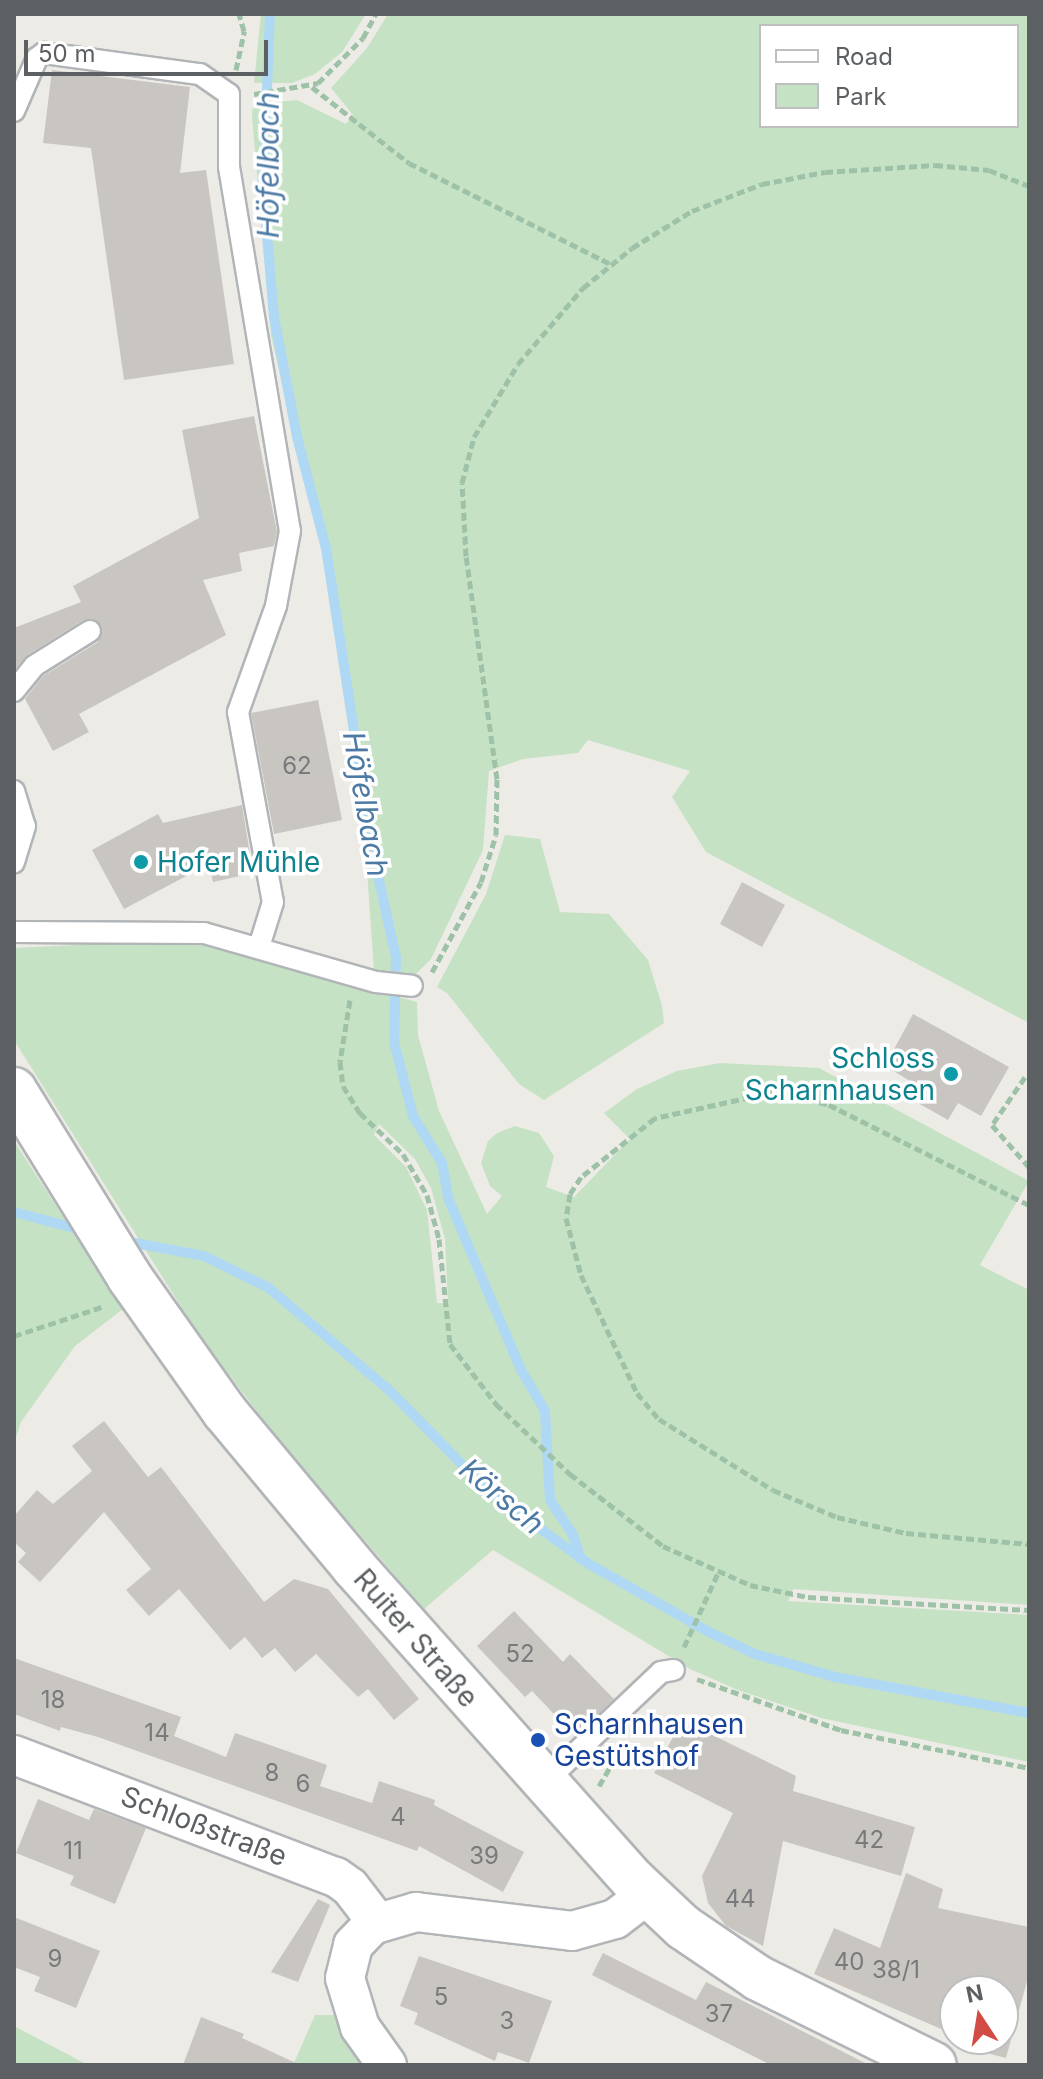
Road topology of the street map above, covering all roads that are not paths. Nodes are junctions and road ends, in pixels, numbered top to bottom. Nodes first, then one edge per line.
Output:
1 (14, 111) edge
2 (90, 631) dead end
3 (14, 691) edge
4 (14, 791) edge
5 (14, 862) edge
6 (14, 932) edge
7 (259, 947) junction
8 (419, 984) road end
9 (14, 1090) edge
10 (674, 1670) road end
11 (14, 1755) edge
12 (544, 1783) junction
13 (647, 1895) junction
14 (377, 1922) junction
15 (387, 2065) edge
16 (934, 2065) edge

1 - 7 lane
2 - 3 lane
4 - 5 lane
6 - 7 lane
7 - 8 lane
9 - 12 main road, Ruiter Straße
10 - 12 lane
11 - 14 street, Schloßstraße
12 - 13 main road, Ruiter Straße
13 - 14 street
13 - 16 main road, Ruiter Straße
14 - 15 street

